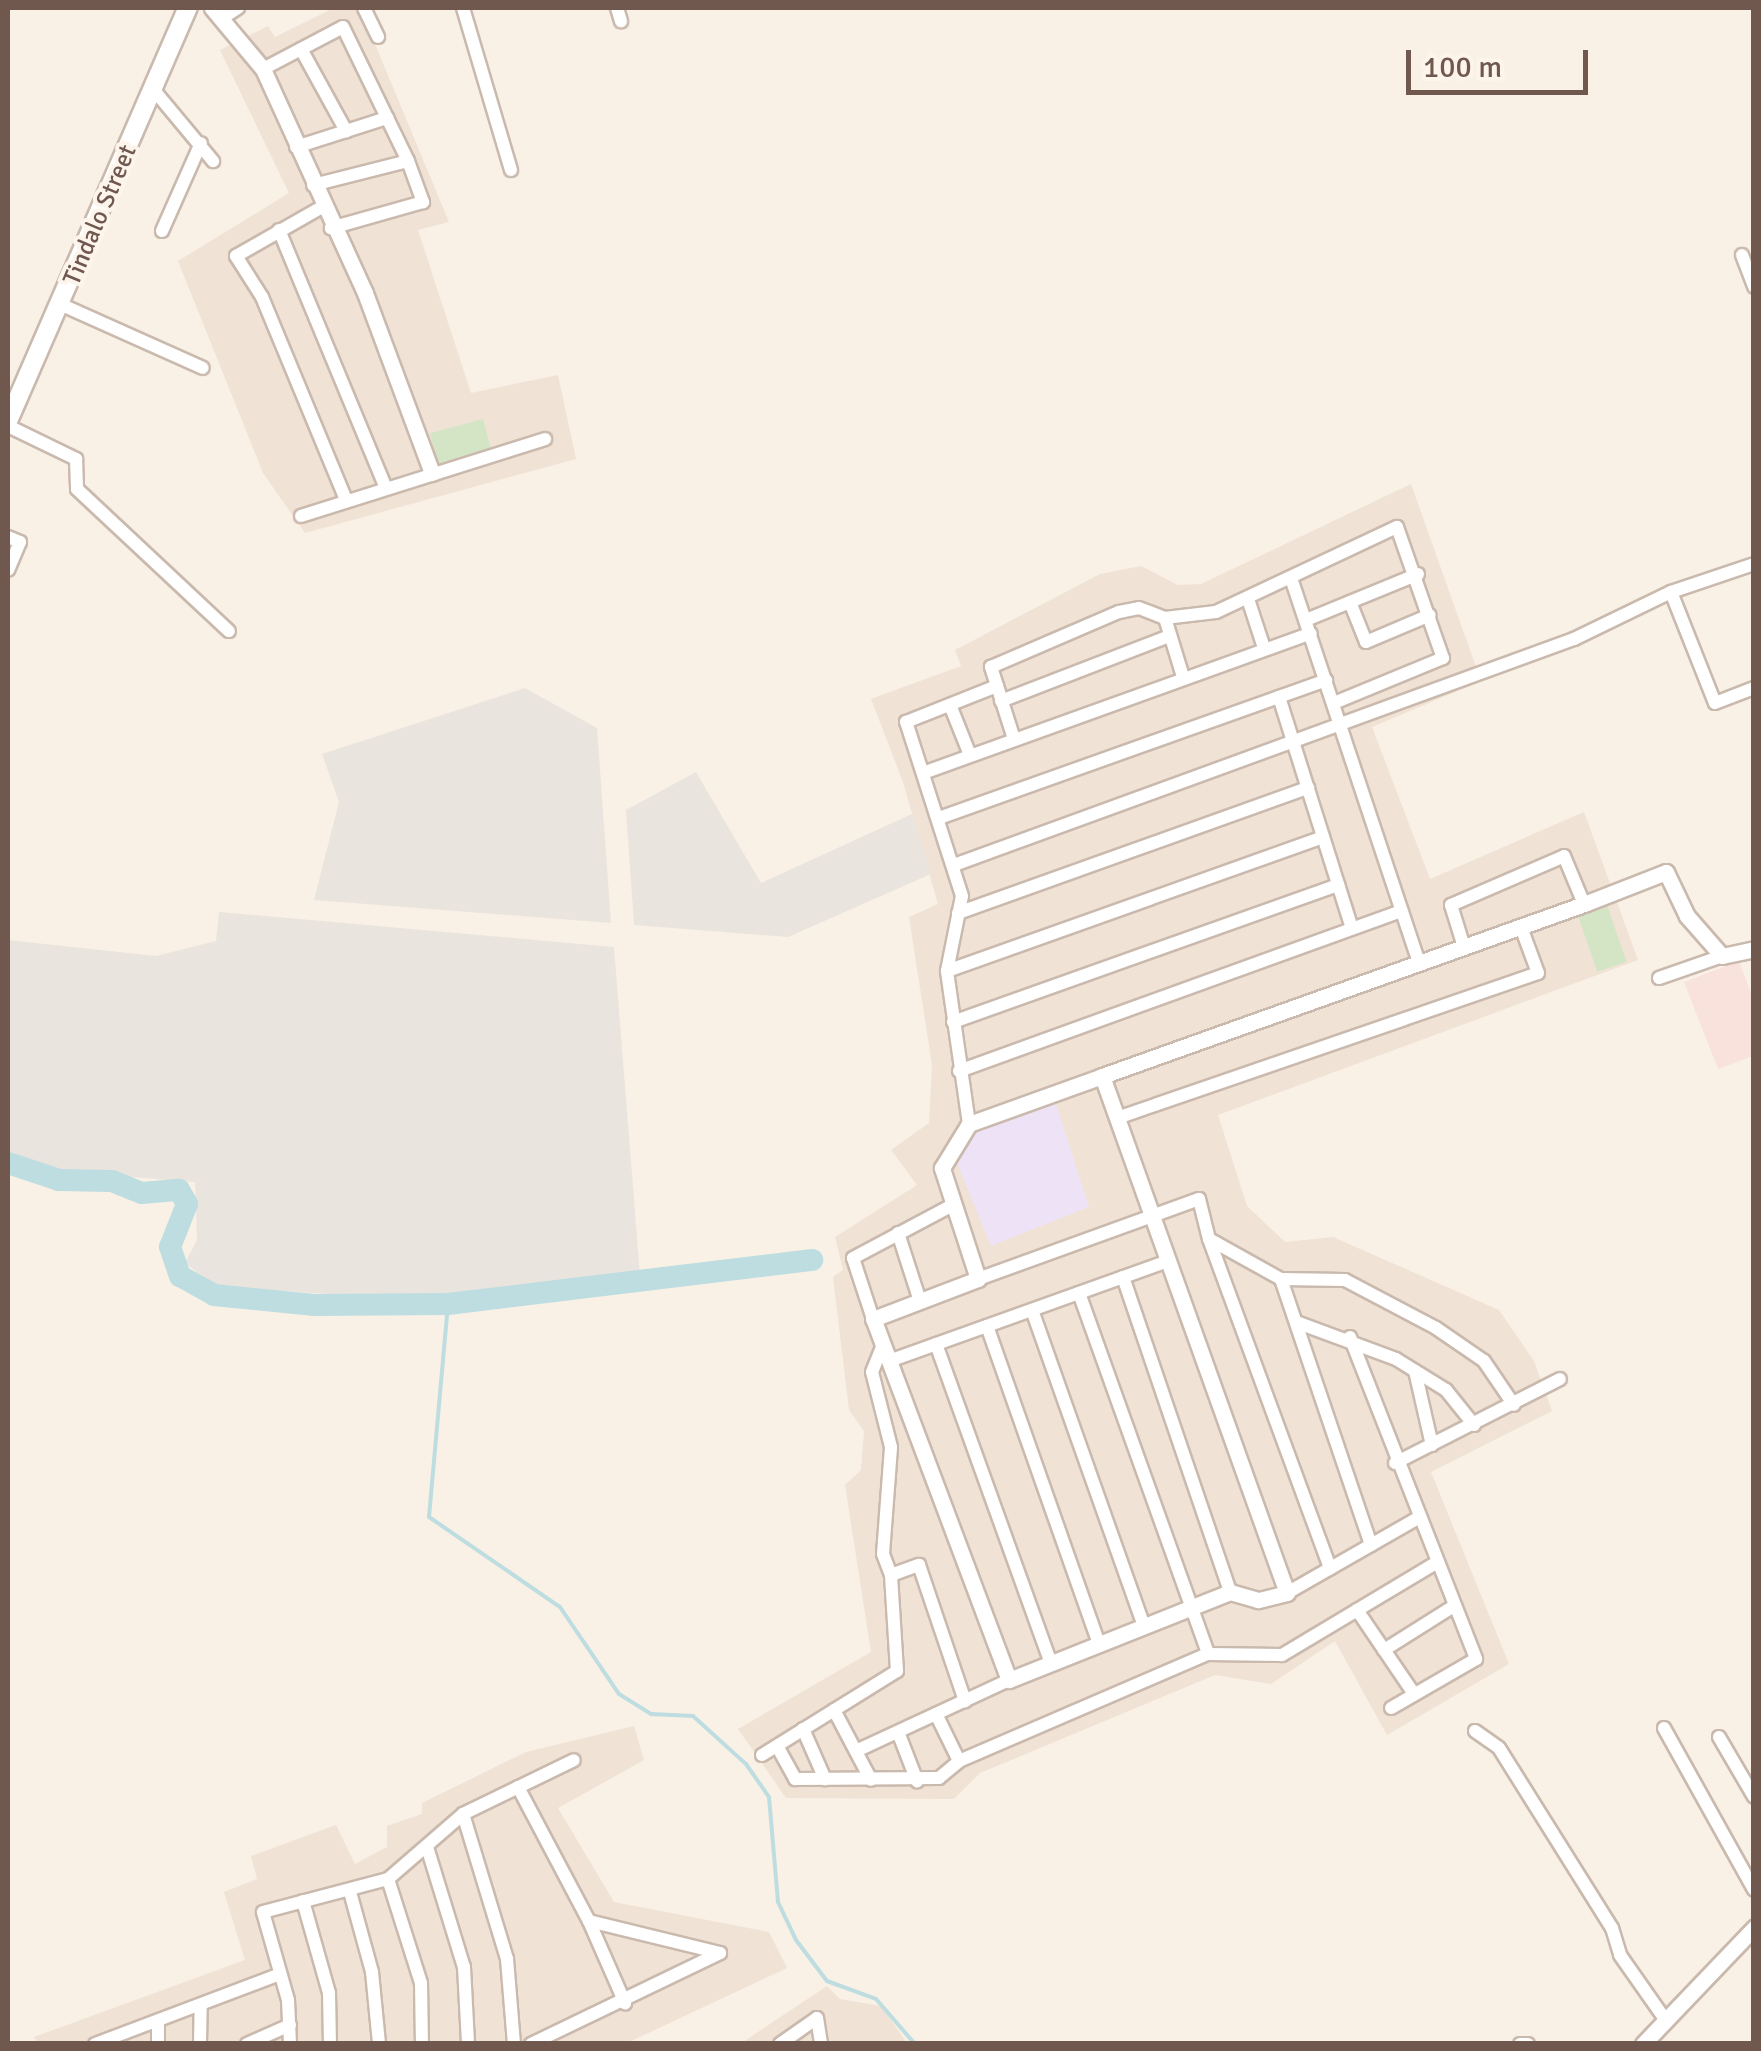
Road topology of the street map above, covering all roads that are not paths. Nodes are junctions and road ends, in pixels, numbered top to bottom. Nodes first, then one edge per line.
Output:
1 (188, 8) edge
2 (238, 8) edge
3 (364, 8) edge
4 (463, 8) edge
5 (218, 12) edge
6 (378, 38) dead end
7 (300, 49) junction
8 (263, 69) junction
9 (153, 89) junction
10 (387, 118) junction
11 (346, 132) junction
12 (201, 143) junction
13 (296, 146) junction
14 (408, 160) junction
15 (214, 161) dead end
16 (510, 170) dead end
17 (313, 185) junction
18 (322, 207) junction
19 (331, 228) junction
20 (279, 230) junction
21 (162, 231) dead end
22 (1742, 256) dead end
23 (1754, 287) edge
24 (62, 305) junction
25 (203, 368) dead end
26 (8, 424) edge
27 (546, 440) dead end
28 (432, 473) junction
29 (386, 488) junction
30 (346, 500) junction
31 (301, 516) dead end
32 (8, 537) edge
33 (1754, 564) edge
34 (8, 570) edge
35 (1418, 574) junction
36 (1291, 578) junction
37 (1671, 592) junction
38 (1248, 599) junction
39 (1350, 602) junction
40 (1430, 615) junction
41 (1165, 618) junction
42 (1308, 626) junction
43 (229, 631) dead end
44 (1168, 637) junction
45 (1264, 648) junction
46 (1183, 677) junction
47 (1326, 680) junction
48 (1754, 688) edge
49 (999, 693) junction
50 (1279, 697) junction
51 (1334, 703) junction
52 (950, 705) junction
53 (1342, 726) junction
54 (1014, 739) junction
55 (1294, 744) junction
56 (970, 755) junction
57 (923, 772) junction
58 (1308, 788) junction
59 (939, 818) junction
60 (1323, 837) junction
61 (954, 865) junction
62 (1338, 884) junction
63 (1584, 904) junction
64 (1401, 911) junction
65 (958, 913) junction
66 (1521, 927) junction
67 (1352, 928) junction
68 (1464, 947) junction
69 (1754, 949) edge
70 (1722, 956) junction
71 (1419, 963) junction
72 (947, 971) junction
73 (1658, 978) dead end
74 (953, 1022) junction
75 (959, 1071) junction
76 (1102, 1076) junction
77 (1118, 1118) junction
78 (969, 1124) junction
79 (951, 1206) junction
80 (1152, 1217) junction
81 (898, 1233) junction
82 (1210, 1240) junction
83 (1168, 1261) junction
84 (1122, 1277) junction
85 (978, 1279) junction
86 (1282, 1279) junction
87 (1079, 1293) junction
88 (920, 1302) junction
89 (1032, 1310) junction
90 (873, 1318) junction
91 (1296, 1322) junction
92 (987, 1326) junction
93 (1350, 1337) junction
94 (936, 1344) junction
95 (886, 1353) junction
96 (1415, 1371) junction
97 (1560, 1380) dead end
98 (1514, 1406) junction
99 (1474, 1425) junction
100 (917, 1435) junction
101 (1432, 1445) junction
102 (891, 1447) junction
103 (1396, 1463) junction
104 (1418, 1518) junction
105 (1371, 1545) junction
106 (1436, 1563) junction
107 (1330, 1568) junction
108 (891, 1575) junction
109 (1230, 1592) junction
110 (1287, 1593) junction
111 (1454, 1606) junction
112 (1192, 1608) junction
113 (1357, 1610) junction
114 (1144, 1626) junction
115 (1099, 1644) junction
116 (1384, 1650) junction
117 (1208, 1654) junction
118 (1051, 1664) junction
119 (1008, 1680) junction
120 (1414, 1694) junction
121 (965, 1700) junction
122 (1391, 1708) dead end
123 (834, 1710) junction
124 (936, 1714) junction
125 (1664, 1728) dead end
126 (803, 1729) junction
127 (1475, 1730) dead end
128 (898, 1732) junction
129 (1719, 1737) dead end
130 (777, 1746) junction
131 (856, 1752) junction
132 (762, 1755) dead end
133 (574, 1760) dead end
134 (959, 1761) junction
135 (825, 1779) junction
136 (871, 1780) junction
137 (917, 1781) junction
138 (518, 1787) junction
139 (1754, 1797) edge
140 (463, 1814) junction
141 (427, 1847) junction
142 (388, 1879) junction
143 (1754, 1890) edge
144 (350, 1892) junction
145 (303, 1901) junction
146 (590, 1921) junction
147 (1754, 1928) edge
148 (280, 1974) junction
149 (625, 2003) junction
150 (201, 2005) junction
151 (158, 2022) junction
152 (1667, 2022) junction
153 (290, 2024) junction
154 (110, 2041) edge
155 (95, 2044) edge
156 (158, 2044) edge
157 (200, 2044) edge
158 (247, 2044) edge
159 (290, 2044) edge
160 (330, 2044) edge
161 (378, 2044) edge
162 (422, 2044) edge
163 (468, 2044) edge
164 (514, 2044) edge
165 (531, 2044) edge
166 (780, 2044) edge
167 (821, 2044) edge
168 (1520, 2044) edge
169 (1528, 2044) edge
170 (1642, 2044) edge

1 - 9 main road, Tindalo Street
2 - 5 street
3 - 6 street
4 - 16 street
5 - 8 street
7 - 8 street
7 - 10 street
7 - 11 street
8 - 13 street
9 - 12 street
9 - 24 main road, Tindalo Street
10 - 11 street
10 - 14 street
11 - 13 street
12 - 15 street
12 - 21 street
13 - 17 street
14 - 17 street
14 - 19 street
17 - 18 street
18 - 19 street
18 - 20 street
19 - 28 street
20 - 29 street
20 - 30 street
22 - 23 street
24 - 25 street
24 - 26 main road, Tindalo Street
26 - 43 street
27 - 28 street
28 - 29 street
29 - 30 street
30 - 31 street
32 - 34 street
33 - 37 street
35 - 36 street
35 - 39 street
35 - 40 street
36 - 38 street
36 - 42 street
37 - 48 street
37 - 53 street
38 - 41 street
38 - 45 street
39 - 40 street
39 - 42 street
40 - 51 street
41 - 44 street
41 - 49 street
42 - 45 street
42 - 47 street
44 - 46 street
44 - 49 street
45 - 46 street
46 - 54 street
47 - 50 street
47 - 51 street
49 - 52 street
49 - 54 street
50 - 55 street
50 - 59 street
51 - 53 street
52 - 56 street
52 - 57 street
53 - 55 street
53 - 64 street
54 - 56 street
55 - 58 street
55 - 61 street
56 - 57 street
57 - 59 street
58 - 60 street
58 - 65 street
59 - 61 street
60 - 62 street
60 - 72 street
61 - 65 street
62 - 67 street
62 - 74 street
63 - 66 street
63 - 68 street
63 - 70 street
64 - 67 street
64 - 71 street
65 - 72 street
66 - 68 street
66 - 77 street
67 - 75 street
68 - 71 street
69 - 70 street
70 - 73 street
71 - 76 street
72 - 74 street
74 - 75 street
75 - 78 street
76 - 77 street
76 - 78 street
77 - 80 street
78 - 79 street
79 - 81 street
79 - 85 street
80 - 82 street
80 - 83 street
80 - 85 street
81 - 88 street
81 - 90 street
82 - 86 street
82 - 107 street
83 - 84 street
83 - 110 street
84 - 87 street
84 - 109 street
85 - 88 street
86 - 91 street
86 - 98 street
87 - 89 street
87 - 112 street
88 - 90 street
89 - 92 street
89 - 114 street
90 - 95 street
91 - 93 street
91 - 105 street
92 - 94 street
92 - 115 street
93 - 96 street
93 - 103 street
94 - 95 street
94 - 118 street
95 - 100 street
95 - 102 street
96 - 99 street
96 - 101 street
97 - 98 street
98 - 99 street
99 - 101 street
100 - 102 street
100 - 119 street
101 - 103 street
102 - 108 street
103 - 104 street
104 - 105 street
104 - 106 street
105 - 107 street
106 - 111 street
106 - 113 street
107 - 110 street
108 - 121 street
108 - 123 street
109 - 110 street
109 - 112 street
111 - 116 street
111 - 120 street
112 - 114 street
112 - 117 street
113 - 116 street
113 - 117 street
114 - 115 street
115 - 118 street
116 - 120 street
117 - 134 street
118 - 119 street
119 - 121 street
120 - 122 street
121 - 124 street
123 - 126 street
123 - 131 street
124 - 128 street
124 - 134 street
125 - 143 street
126 - 130 street
126 - 135 street
127 - 152 street
128 - 131 street
128 - 137 street
129 - 139 street
130 - 132 street
130 - 135 street
131 - 136 street
133 - 138 street
134 - 137 street
135 - 136 street
136 - 137 street
138 - 140 street
138 - 146 street
140 - 141 street
140 - 164 street
141 - 142 street
141 - 163 street
142 - 144 street
142 - 162 street
144 - 145 street
144 - 161 street
145 - 148 street
145 - 160 street
146 - 149 street
146 - 149 street
147 - 152 street
148 - 150 street
148 - 153 street
149 - 165 street
150 - 151 street
150 - 157 street
151 - 154 street
151 - 156 street
152 - 170 street
153 - 158 street
153 - 159 street
154 - 155 street
166 - 167 street
168 - 169 street

